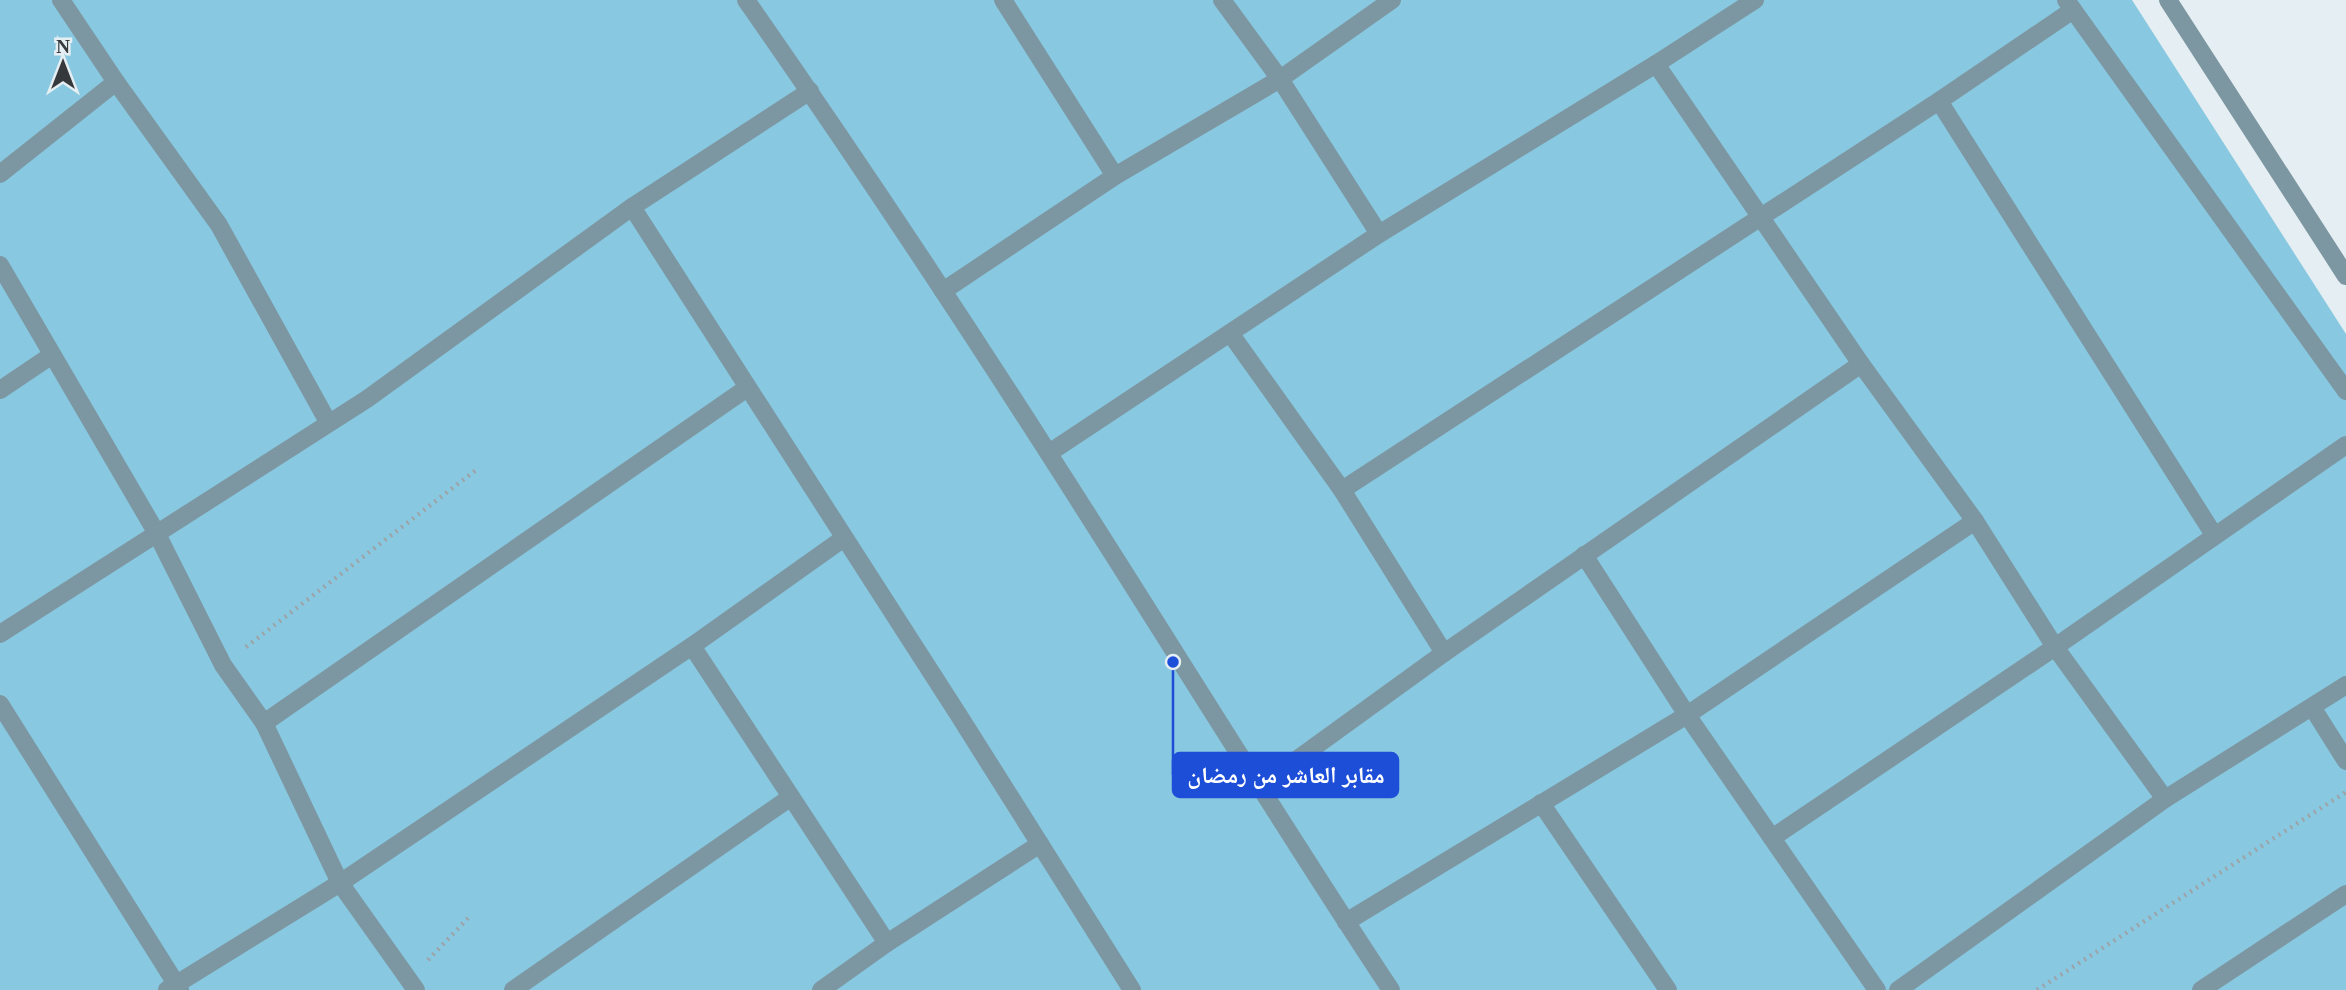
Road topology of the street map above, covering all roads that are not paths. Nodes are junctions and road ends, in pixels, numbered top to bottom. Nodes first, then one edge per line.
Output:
1 (61, 0) edge
2 (746, 0) edge
3 (1003, 0) edge
4 (1222, 0) edge
5 (1392, 0) edge
6 (1755, 0) edge
7 (2168, 0) edge
8 (2069, 5) edge
9 (1656, 64) junction
10 (1280, 79) junction
11 (116, 82) junction
12 (810, 91) junction
13 (1939, 101) junction
14 (0, 174) edge
15 (1115, 176) junction
16 (632, 207) junction
17 (1760, 219) junction
18 (1379, 234) junction
19 (0, 265) edge
20 (2346, 276) edge
21 (943, 291) junction
22 (1230, 333) junction
23 (52, 355) junction
24 (1861, 365) junction
25 (747, 388) junction
26 (0, 390) edge
27 (2346, 391) edge
28 (328, 422) junction
29 (2346, 444) edge
30 (1049, 453) junction
31 (1342, 490) junction
32 (1975, 521) junction
33 (156, 532) junction
34 (2214, 535) junction
35 (844, 538) junction
36 (1584, 555) junction
37 (0, 634) edge
38 (692, 646) junction
39 (2055, 647) junction
40 (1444, 653) junction
41 (2346, 685) edge
42 (0, 704) edge
43 (2312, 707) junction
44 (1686, 715) junction
45 (264, 723) junction
46 (2346, 761) edge
47 (1259, 787) junction
48 (791, 797) junction
49 (2165, 799) junction
50 (1541, 803) junction
51 (1772, 838) junction
52 (1040, 844) junction
53 (340, 883) junction
54 (2346, 894) edge
55 (1346, 922) junction
56 (887, 943) junction
57 (413, 985) edge
58 (174, 988) edge
59 (513, 990) edge
60 (821, 990) edge
61 (1132, 990) edge
62 (1391, 990) edge
63 (1668, 990) edge
64 (1877, 990) edge
65 (1898, 990) edge
66 (2202, 990) edge

1 - 11 lane
2 - 12 lane
3 - 15 lane
4 - 10 lane
5 - 10 lane
6 - 9 lane
7 - 20 lane
8 - 13 lane
8 - 27 lane
9 - 17 lane
9 - 18 lane
10 - 15 lane
10 - 18 lane
11 - 14 lane
11 - 28 lane
12 - 16 lane
12 - 21 lane
13 - 17 lane
13 - 34 lane
15 - 21 lane
16 - 25 lane
16 - 28 lane
17 - 24 lane
17 - 31 lane
18 - 22 lane
19 - 23 lane
21 - 30 lane
22 - 30 lane
22 - 31 lane
23 - 26 lane
23 - 33 lane
24 - 32 lane
24 - 36 lane
25 - 35 lane
25 - 45 lane
28 - 33 lane
29 - 34 lane
30 - 47 lane
31 - 40 lane
32 - 39 lane
32 - 44 lane
33 - 37 lane
33 - 45 lane
34 - 39 lane
35 - 38 lane
35 - 52 lane
36 - 40 lane
36 - 44 lane
38 - 48 lane
38 - 53 lane
39 - 49 lane
39 - 51 lane
40 - 47 lane
41 - 43 lane
42 - 58 lane
43 - 46 lane
43 - 49 lane
44 - 50 lane
44 - 51 lane
45 - 53 lane
47 - 55 lane
48 - 56 lane
48 - 59 lane
49 - 65 lane
50 - 55 lane
50 - 63 lane
51 - 64 lane
52 - 56 lane
52 - 61 lane
53 - 57 lane
53 - 58 lane
54 - 66 lane
55 - 62 lane
56 - 60 lane

